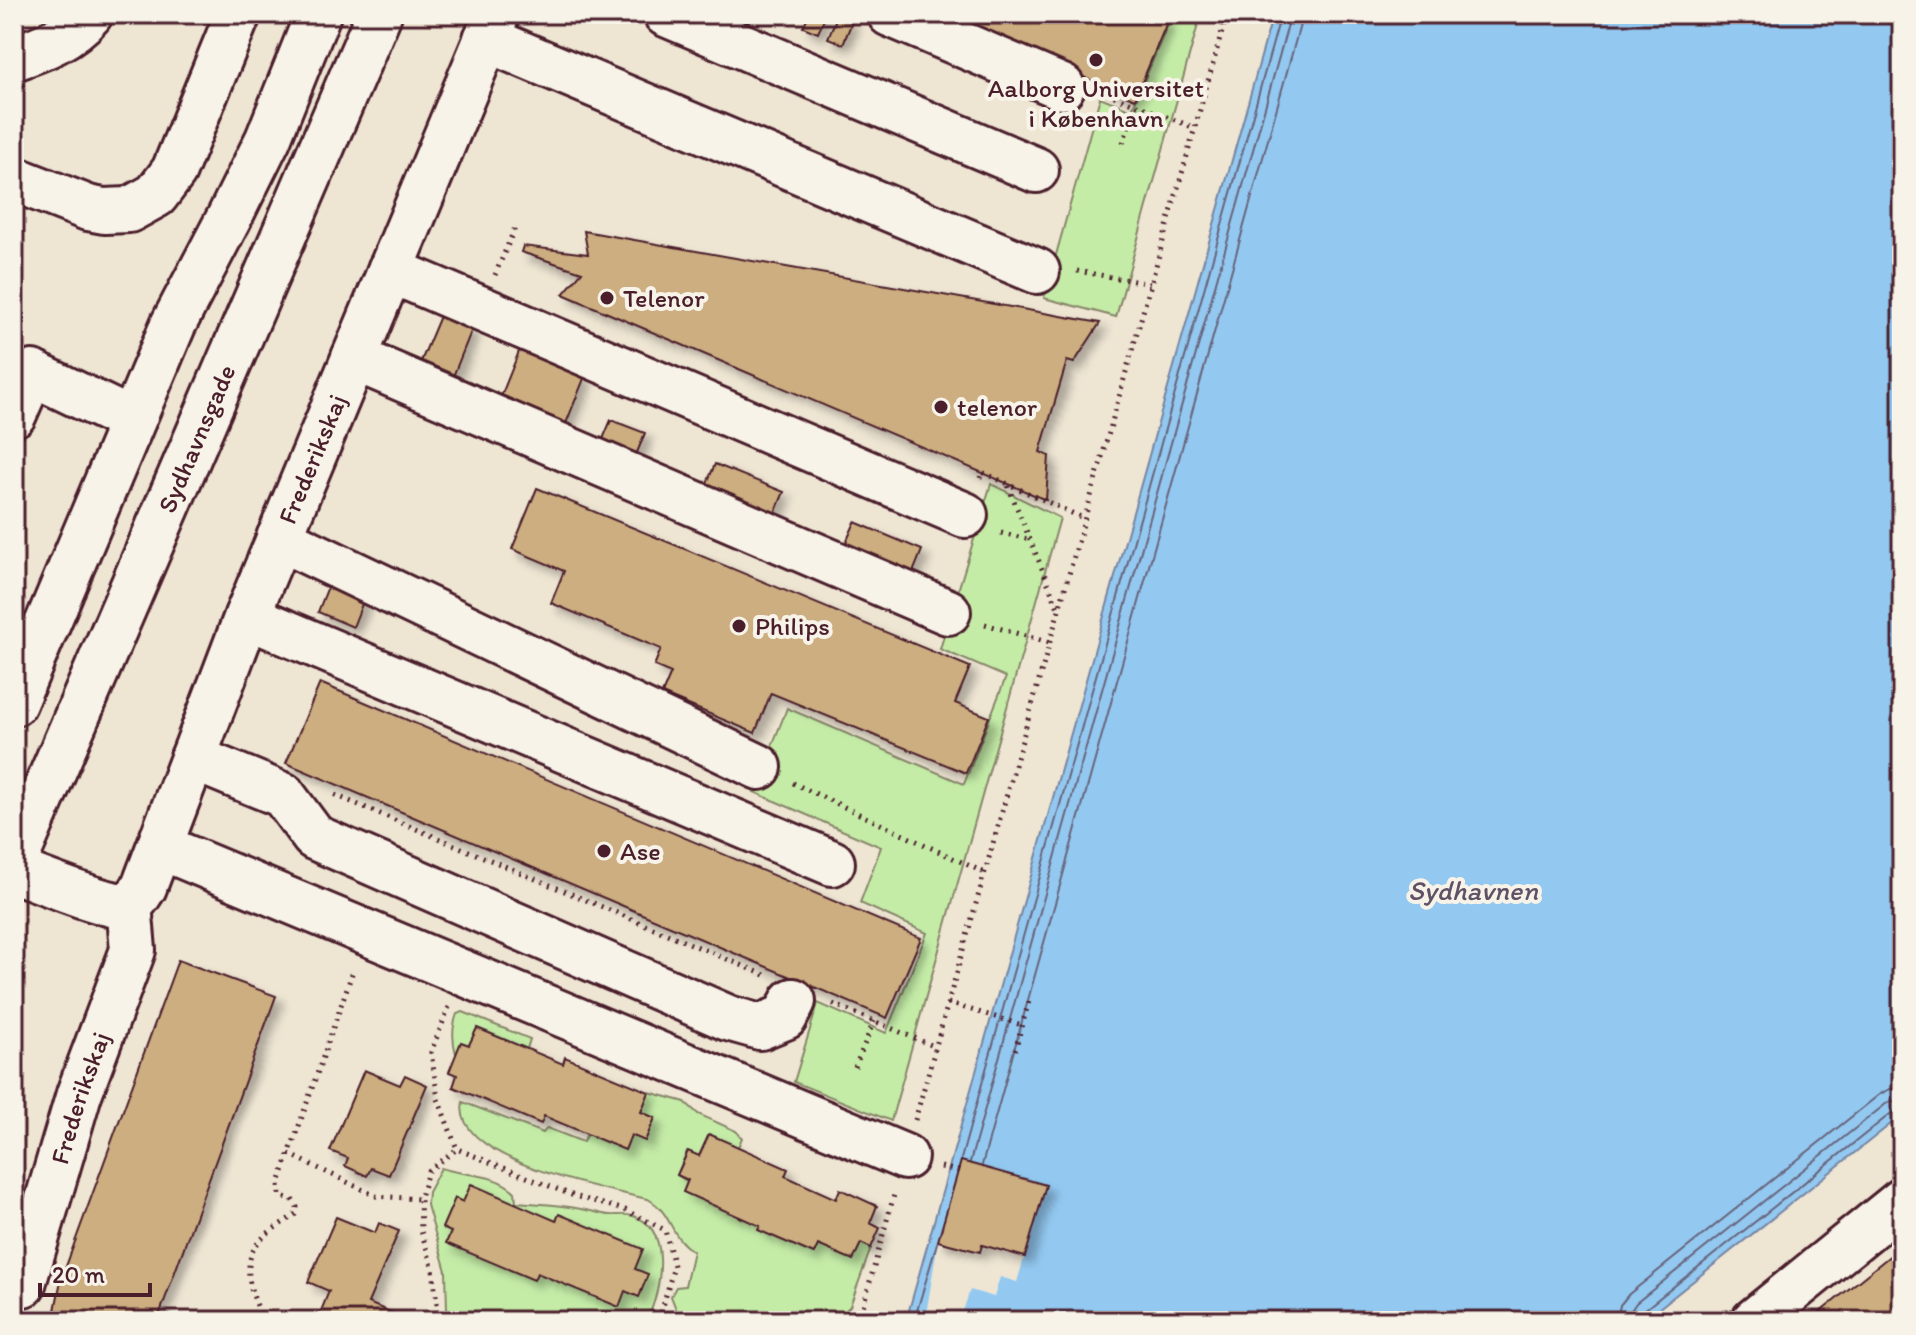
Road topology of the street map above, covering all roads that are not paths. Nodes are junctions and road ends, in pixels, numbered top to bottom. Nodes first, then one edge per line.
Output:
1 (90, 14) edge
2 (238, 14) edge
3 (318, 14) edge
4 (379, 14) edge
5 (666, 14) edge
6 (890, 14) edge
7 (492, 27) edge
8 (14, 58) edge
9 (1062, 87) road end
10 (1036, 170) dead end
11 (14, 179) edge
12 (390, 270) junction
13 (1037, 271) road end
14 (354, 358) junction
15 (23, 368) edge
16 (14, 414) edge
17 (132, 421) junction
18 (965, 515) road end
19 (279, 538) junction
20 (948, 612) road end
21 (247, 616) junction
22 (14, 703) edge
23 (193, 758) junction
24 (759, 767) road end
25 (161, 847) junction
26 (14, 863) edge
27 (832, 863) dead end
28 (14, 870) edge
29 (129, 904) junction
30 (799, 994) road end
31 (905, 1157) road end
32 (1902, 1201) edge
33 (14, 1281) edge
34 (1754, 1321) edge

1 - 8 street
2 - 11 street
3 - 17 street
4 - 26 street, Sydhavnsgade
5 - 10 street
6 - 9 street
7 - 12 street, Frederikskaj
7 - 13 street
12 - 14 street, Frederikskaj
12 - 18 street
14 - 19 street, Frederikskaj
14 - 20 street
15 - 16 street
15 - 17 street
17 - 22 street
19 - 21 street, Frederikskaj
19 - 24 street
21 - 23 street, Frederikskaj
21 - 27 street
23 - 25 street, Frederikskaj
23 - 30 street
25 - 29 street, Frederikskaj
25 - 31 street
28 - 29 street
29 - 33 street, Frederikskaj
32 - 34 street

